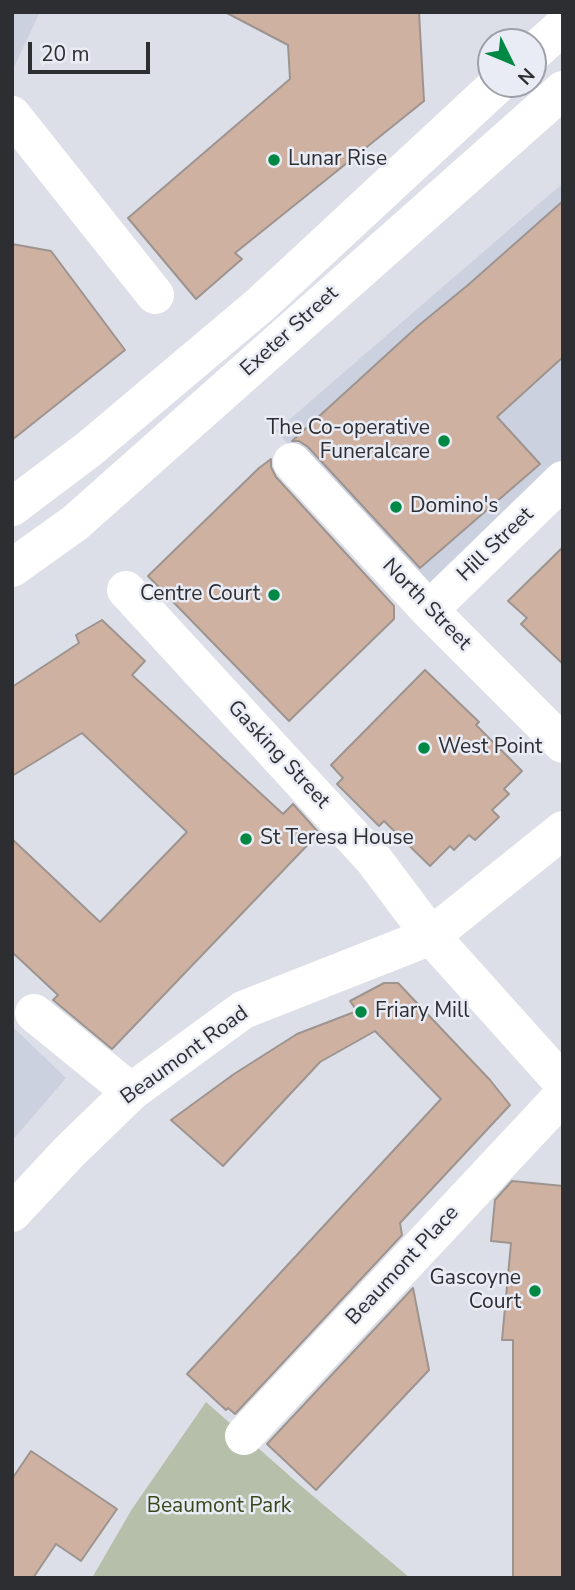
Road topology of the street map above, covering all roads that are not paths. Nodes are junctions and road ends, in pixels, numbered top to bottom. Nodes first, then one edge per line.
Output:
1 (563, 26) edge
2 (547, 40) edge
3 (563, 90) edge
4 (483, 98) edge
5 (19, 125) edge
6 (152, 298) dead end
7 (292, 462) dead end
8 (563, 480) edge
9 (12, 508) edge
10 (12, 568) edge
11 (126, 590) dead end
12 (429, 610) junction
13 (563, 744) edge
14 (563, 830) edge
15 (431, 936) junction
16 (34, 1013) dead end
17 (563, 1083) edge
18 (131, 1092) junction
19 (563, 1096) edge
20 (12, 1213) edge
21 (244, 1436) dead end

1 - 2 street
3 - 10 street, Exeter Street
4 - 9 street, Exeter Street
5 - 6 street
7 - 12 street, North Street
8 - 12 street, Hill Street
11 - 15 street, Gasking Street
12 - 13 street, North Street
14 - 15 street, Beaumont Road
15 - 17 street, Gasking Street
15 - 18 street, Beaumont Road
16 - 18 street
18 - 20 street, Beaumont Road
19 - 21 street, Beaumont Place

